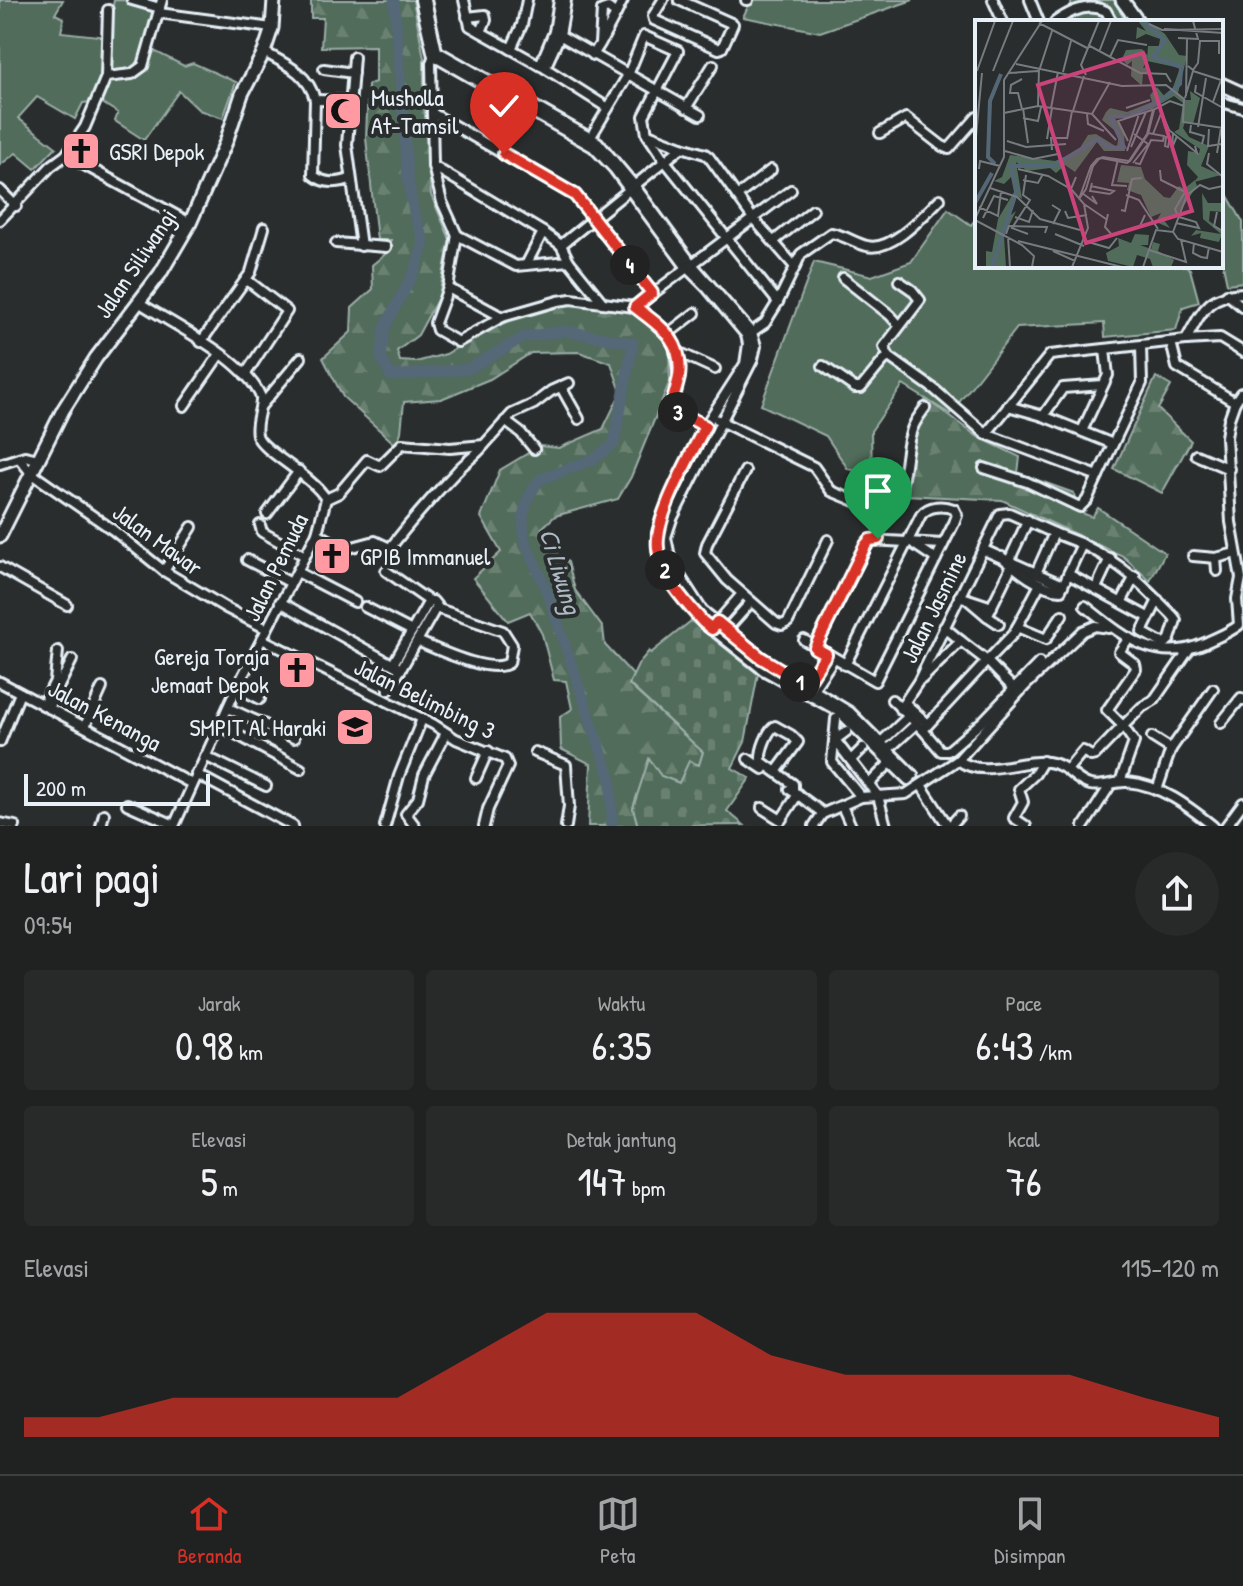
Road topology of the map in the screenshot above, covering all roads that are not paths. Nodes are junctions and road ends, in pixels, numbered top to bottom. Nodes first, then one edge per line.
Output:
1 (132, 0) edge
2 (274, 0) edge
3 (422, 0) edge
4 (464, 0) edge
5 (527, 0) edge
6 (559, 0) edge
7 (566, 0) edge
8 (623, 0) edge
9 (663, 0) edge
10 (679, 0) edge
11 (993, 0) edge
12 (1030, 0) edge
13 (1122, 0) edge
14 (161, 7) edge
15 (108, 10) dead end
16 (616, 14) junction
17 (467, 17) junction
18 (1002, 20) edge
19 (1038, 20) edge
20 (1059, 20) edge
21 (1111, 20) edge
22 (1137, 20) edge
23 (272, 28) junction
24 (481, 32) junction
25 (557, 33) junction
26 (600, 44) junction
27 (511, 49) junction
28 (264, 52) junction
29 (435, 54) junction
30 (593, 55) junction
31 (354, 57) dead end
32 (713, 65) dead end
33 (542, 66) junction
34 (324, 69) dead end
35 (353, 73) junction
36 (628, 75) junction
37 (106, 77) junction
38 (1223, 85) edge
39 (656, 90) junction
40 (1243, 94) edge
41 (315, 100) junction
42 (350, 101) junction
43 (1223, 103) edge
44 (608, 108) junction
45 (686, 108) junction
46 (1243, 108) edge
47 (432, 113) junction
48 (700, 115) dead end
49 (975, 119) edge
50 (880, 133) dead end
51 (647, 134) junction
52 (589, 141) junction
53 (682, 147) junction
54 (66, 155) junction
55 (665, 161) junction
56 (433, 166) junction
57 (771, 170) dead end
58 (351, 178) junction
59 (631, 187) junction
60 (0, 190) edge
61 (791, 190) dead end
62 (737, 196) junction
63 (940, 199) dead end
64 (16, 206) junction
65 (813, 210) dead end
66 (752, 217) junction
67 (593, 218) junction
68 (0, 220) edge
69 (190, 223) junction
70 (264, 228) dead end
71 (543, 232) junction
72 (457, 235) junction
73 (726, 240) junction
74 (774, 241) junction
75 (336, 243) dead end
76 (561, 245) junction
77 (361, 246) junction
78 (386, 247) dead end
79 (569, 261) junction
80 (526, 265) junction
81 (689, 266) junction
82 (795, 267) junction
83 (843, 278) dead end
84 (247, 280) junction
85 (899, 281) dead end
86 (448, 288) junction
87 (652, 293) junction
88 (1243, 293) edge
89 (1227, 294) junction
90 (778, 302) junction
91 (140, 303) junction
92 (603, 303) junction
93 (635, 307) junction
94 (1243, 307) edge
95 (695, 313) dead end
96 (502, 317) junction
97 (899, 325) junction
98 (669, 333) junction
99 (749, 334) junction
100 (1186, 340) junction
101 (201, 342) junction
102 (1171, 342) junction
103 (1141, 346) junction
104 (1105, 350) junction
105 (676, 351) junction
106 (1243, 352) edge
107 (220, 354) junction
108 (689, 357) junction
109 (889, 357) junction
110 (301, 358) dead end
111 (823, 366) dead end
112 (715, 369) dead end
113 (245, 375) junction
114 (679, 377) junction
115 (1103, 385) junction
116 (1243, 395) edge
117 (1235, 402) junction
118 (184, 406) dead end
119 (261, 406) junction
120 (1008, 406) junction
121 (925, 408) dead end
122 (1043, 416) junction
123 (579, 419) dead end
124 (716, 419) junction
125 (505, 421) junction
126 (705, 426) junction
127 (1082, 431) junction
128 (986, 434) junction
129 (1113, 444) junction
130 (484, 445) junction
131 (534, 449) dead end
132 (1196, 455) dead end
133 (19, 458) junction
134 (38, 459) junction
135 (0, 464) edge
136 (984, 468) dead end
137 (1229, 469) junction
138 (299, 471) junction
139 (745, 471) dead end
140 (31, 473) junction
141 (1098, 476) junction
142 (326, 499) junction
143 (267, 514) dead end
144 (1028, 520) junction
145 (260, 525) dead end
146 (192, 527) dead end
147 (317, 533) junction
148 (1054, 533) junction
149 (0, 536) edge
150 (828, 540) dead end
151 (911, 544) junction
152 (943, 544) junction
153 (1082, 544) junction
154 (984, 550) junction
155 (1236, 553) junction
156 (305, 556) junction
157 (1193, 556) dead end
158 (1110, 558) junction
159 (1216, 558) junction
160 (936, 559) junction
161 (247, 560) dead end
162 (1009, 562) junction
163 (0, 567) edge
164 (164, 571) junction
165 (386, 571) dead end
166 (1217, 571) dead end
167 (297, 572) junction
168 (1036, 573) junction
169 (1068, 574) junction
170 (1135, 576) junction
171 (1242, 578) edge
172 (291, 583) junction
173 (1040, 584) junction
174 (1063, 585) junction
175 (1096, 588) junction
176 (742, 594) junction
177 (963, 598) junction
178 (1158, 600) junction
179 (429, 601) junction
180 (1122, 601) junction
181 (280, 602) junction
182 (355, 602) dead end
183 (751, 602) junction
184 (67, 605) dead end
185 (1085, 606) dead end
186 (365, 607) dead end
187 (992, 607) junction
188 (436, 608) junction
189 (1062, 615) dead end
190 (987, 616) junction
191 (1148, 617) junction
192 (999, 624) dead end
193 (714, 625) junction
194 (944, 627) junction
195 (1017, 627) junction
196 (267, 629) junction
197 (1113, 629) junction
198 (412, 631) junction
199 (724, 633) junction
200 (1129, 638) junction
201 (262, 639) junction
202 (804, 640) dead end
203 (417, 641) junction
204 (961, 641) junction
205 (815, 648) junction
206 (58, 651) dead end
207 (1188, 651) junction
208 (830, 656) junction
209 (72, 660) dead end
210 (987, 661) junction
211 (1039, 663) dead end
212 (845, 665) junction
213 (397, 666) junction
214 (875, 681) junction
215 (0, 682) edge
216 (918, 682) junction
217 (237, 687) junction
218 (102, 688) dead end
219 (1013, 688) junction
220 (1213, 689) dead end
221 (388, 690) dead end
222 (808, 691) junction
223 (871, 691) dead end
224 (20, 693) junction
225 (260, 699) dead end
226 (892, 700) dead end
227 (1243, 700) edge
228 (45, 706) junction
229 (902, 706) junction
230 (228, 708) junction
231 (422, 719) junction
232 (836, 719) dead end
233 (1221, 723) dead end
234 (919, 724) junction
235 (219, 725) junction
236 (85, 726) junction
237 (1123, 726) junction
238 (847, 731) dead end
239 (446, 733) junction
240 (1152, 737) dead end
241 (294, 738) dead end
242 (835, 740) junction
243 (0, 742) edge
244 (863, 748) dead end
245 (882, 748) junction
246 (1171, 749) junction
247 (488, 751) junction
248 (535, 752) dead end
249 (205, 756) junction
250 (748, 759) dead end
251 (851, 760) junction
252 (958, 760) junction
253 (1043, 761) junction
254 (886, 767) dead end
255 (301, 769) dead end
256 (1068, 769) junction
257 (776, 772) junction
258 (196, 774) junction
259 (909, 777) dead end
260 (476, 778) dead end
261 (870, 783) junction
262 (1116, 783) junction
263 (192, 784) junction
264 (921, 785) junction
265 (266, 786) dead end
266 (1157, 790) junction
267 (795, 792) junction
268 (878, 796) junction
269 (861, 797) junction
270 (1243, 803) edge
271 (127, 804) dead end
272 (842, 806) junction
273 (762, 808) dead end
274 (104, 814) dead end
275 (822, 814) junction
276 (959, 816) dead end
277 (1, 822) edge
278 (783, 823) edge
279 (15, 826) edge
280 (101, 826) edge
281 (174, 826) edge
282 (293, 826) edge
283 (385, 826) edge
284 (415, 826) edge
285 (484, 826) edge
286 (566, 826) edge
287 (814, 826) edge
288 (851, 826) edge
289 (886, 826) edge
290 (949, 826) edge
291 (1026, 826) edge
292 (1084, 826) edge
293 (1213, 826) edge
294 (1226, 826) edge

1 - 14 street
2 - 23 main road, Jalan Siliwangi
3 - 29 street
4 - 17 street
5 - 27 street
6 - 25 street
7 - 25 street
8 - 16 street
9 - 10 street
11 - 18 street
12 - 19 street
13 - 22 main road
14 - 23 street
14 - 37 street
15 - 37 street
16 - 26 street
16 - 26 street
17 - 24 street
17 - 24 street
20 - 21 street
23 - 28 main road, Jalan Siliwangi
24 - 27 street
25 - 30 street
25 - 33 street
26 - 30 street
27 - 33 street
28 - 41 street
28 - 69 main road, Jalan Siliwangi
29 - 47 street
29 - 52 street
30 - 36 street
31 - 35 street
32 - 45 street
33 - 44 street
34 - 35 street
35 - 42 street
36 - 39 street
36 - 39 street
36 - 44 street
37 - 54 street
38 - 40 main road
39 - 45 street
39 - 51 street
41 - 42 street
41 - 58 street
42 - 58 street
43 - 46 street
44 - 52 street
45 - 48 street
47 - 56 street
47 - 67 street
49 - 50 street
51 - 53 street
51 - 55 street
52 - 59 street
53 - 55 street
53 - 62 street
54 - 64 street
54 - 69 street
55 - 59 street
55 - 73 street
56 - 71 street
56 - 72 street
57 - 62 street
58 - 77 street
59 - 67 street
59 - 81 street
60 - 64 street
61 - 66 street
62 - 66 street
63 - 82 street
64 - 68 street
65 - 74 street
66 - 73 street
66 - 74 street
67 - 76 street
67 - 87 street
69 - 91 main road, Jalan Siliwangi
70 - 84 street
71 - 76 street
71 - 80 street
72 - 80 street
72 - 86 street
73 - 81 street
73 - 90 street
74 - 82 street
75 - 77 street
76 - 79 street
77 - 78 street
79 - 80 street
79 - 92 street
81 - 87 street
81 - 99 street
82 - 90 street
83 - 97 street
84 - 101 street
84 - 113 street
85 - 97 street
86 - 96 street
86 - 96 street
87 - 93 street
88 - 89 street
89 - 94 street
89 - 100 street
90 - 99 street
91 - 101 street, Jalan Pemuda
91 - 134 main road, Jalan Siliwangi
92 - 93 street
92 - 96 street
93 - 98 street
95 - 98 street
97 - 109 street
98 - 105 street
99 - 124 street
100 - 102 street
100 - 106 street
101 - 107 street, Jalan Pemuda
102 - 103 street
102 - 117 street
103 - 104 street
103 - 129 street
104 - 115 street
104 - 120 street
105 - 108 street
105 - 114 street
107 - 113 street, Jalan Pemuda
107 - 118 street
108 - 112 street
108 - 114 street
109 - 111 street
109 - 128 street
110 - 119 street
113 - 119 street, Jalan Pemuda
114 - 126 street
115 - 122 street
115 - 127 street
116 - 117 street
117 - 137 street
119 - 138 street, Jalan Pemuda
120 - 122 street
120 - 128 street
121 - 124 street
122 - 127 street
123 - 125 street
124 - 126 street
124 - 193 street
125 - 130 street
125 - 131 street
126 - 193 street
127 - 129 street
128 - 141 street
129 - 141 street
130 - 142 street
130 - 147 street
132 - 137 street
133 - 134 street
133 - 135 street
133 - 140 street, Jalan Mawar
134 - 140 main road, Jalan Siliwangi
136 - 141 street
137 - 155 street
138 - 142 street, Jalan Pemuda
138 - 143 street
139 - 176 street
140 - 149 main road, Jalan Siliwangi
140 - 164 street, Jalan Mawar
142 - 147 street, Jalan Pemuda
144 - 148 street
144 - 154 street, Jalan Jasmine
144 - 162 street
145 - 156 street
146 - 164 street
147 - 156 street, Jalan Pemuda
148 - 153 street
148 - 168 street
150 - 183 street
151 - 152 street
151 - 152 street
151 - 160 street
151 - 205 street
151 - 212 street
152 - 160 street
153 - 158 street
153 - 169 street
154 - 162 street, Jalan Jasmine
154 - 177 street, Jalan Jasmine
155 - 159 street
155 - 171 street
156 - 167 street, Jalan Pemuda
157 - 159 street
158 - 170 street
158 - 175 street
159 - 166 street
160 - 214 street
161 - 172 street
162 - 168 street
162 - 173 street, Jalan Jasmine
162 - 187 street
163 - 184 street
164 - 196 street, Jalan Mawar
165 - 179 street
167 - 172 street, Jalan Pemuda
167 - 182 street
168 - 174 street
169 - 174 street
169 - 175 street
170 - 178 street
170 - 180 street
171 - 207 street
172 - 181 street, Jalan Pemuda
173 - 174 street
173 - 195 street
175 - 180 street
176 - 183 street
176 - 193 street
177 - 187 street
177 - 190 street
177 - 194 street, Jalan Jasmine
178 - 191 street
178 - 191 street
179 - 188 street
179 - 198 street
180 - 191 street
181 - 196 street, Jalan Pemuda
181 - 213 street
183 - 199 street
185 - 197 street
186 - 198 street
187 - 190 street
188 - 203 street
188 - 203 street
189 - 195 street
190 - 192 street
193 - 199 street
194 - 204 street
194 - 216 street, Jalan Jasmine
195 - 210 street
196 - 201 street, Jalan Pemuda
197 - 200 street
197 - 252 street
198 - 213 street
199 - 222 street
200 - 207 street
200 - 237 street
201 - 217 street, Jalan Pemuda
201 - 231 street, Jalan Belimbing 3
202 - 205 street
203 - 213 street
204 - 210 street, Jalan Jasmine
204 - 216 street, Jalan Jasmine
205 - 208 street
206 - 228 street
207 - 237 street
208 - 212 street
208 - 222 street
209 - 228 street
210 - 219 street, Jalan Jasmine
210 - 234 street
211 - 219 street
212 - 214 street
213 - 221 street
214 - 223 street
215 - 224 street, Jalan Kenanga
216 - 229 street, Jalan Jasmine
217 - 225 street
217 - 230 street, Jalan Pemuda
218 - 236 street
219 - 234 street
220 - 246 street
222 - 245 street
224 - 228 street, Jalan Kenanga
224 - 243 street
226 - 229 street
227 - 233 street
228 - 236 street, Jalan Kenanga
229 - 234 street
229 - 234 street
230 - 235 street, Jalan Pemuda
230 - 241 street
231 - 239 street, Jalan Belimbing 3
231 - 283 street
232 - 242 street
234 - 245 street
235 - 249 street, Jalan Pemuda
235 - 255 street
236 - 263 street, Jalan Kenanga
237 - 256 street
237 - 262 street
238 - 242 street
239 - 247 street, Jalan Belimbing 3
239 - 284 street
240 - 246 street
242 - 251 street
242 - 269 street
244 - 251 street
245 - 259 street
246 - 266 street
247 - 260 street
247 - 285 street, Jalan Belimbing 3
248 - 286 street
249 - 258 street, Jalan Pemuda
249 - 265 street
250 - 267 street
251 - 261 street
252 - 253 street
252 - 264 street
253 - 256 street
253 - 291 street
254 - 261 street
256 - 262 street
257 - 257 street
257 - 267 street
258 - 263 street, Jalan Pemuda
258 - 282 street
261 - 268 street
262 - 266 street
262 - 292 street
263 - 281 street, Jalan Pemuda
264 - 268 street
264 - 290 street
266 - 293 street
267 - 275 street
267 - 278 street
268 - 269 street
268 - 289 street
269 - 272 street
270 - 294 street
271 - 281 street
272 - 275 street
272 - 288 street
273 - 278 street
274 - 280 street
275 - 287 street
276 - 290 street
277 - 279 street

